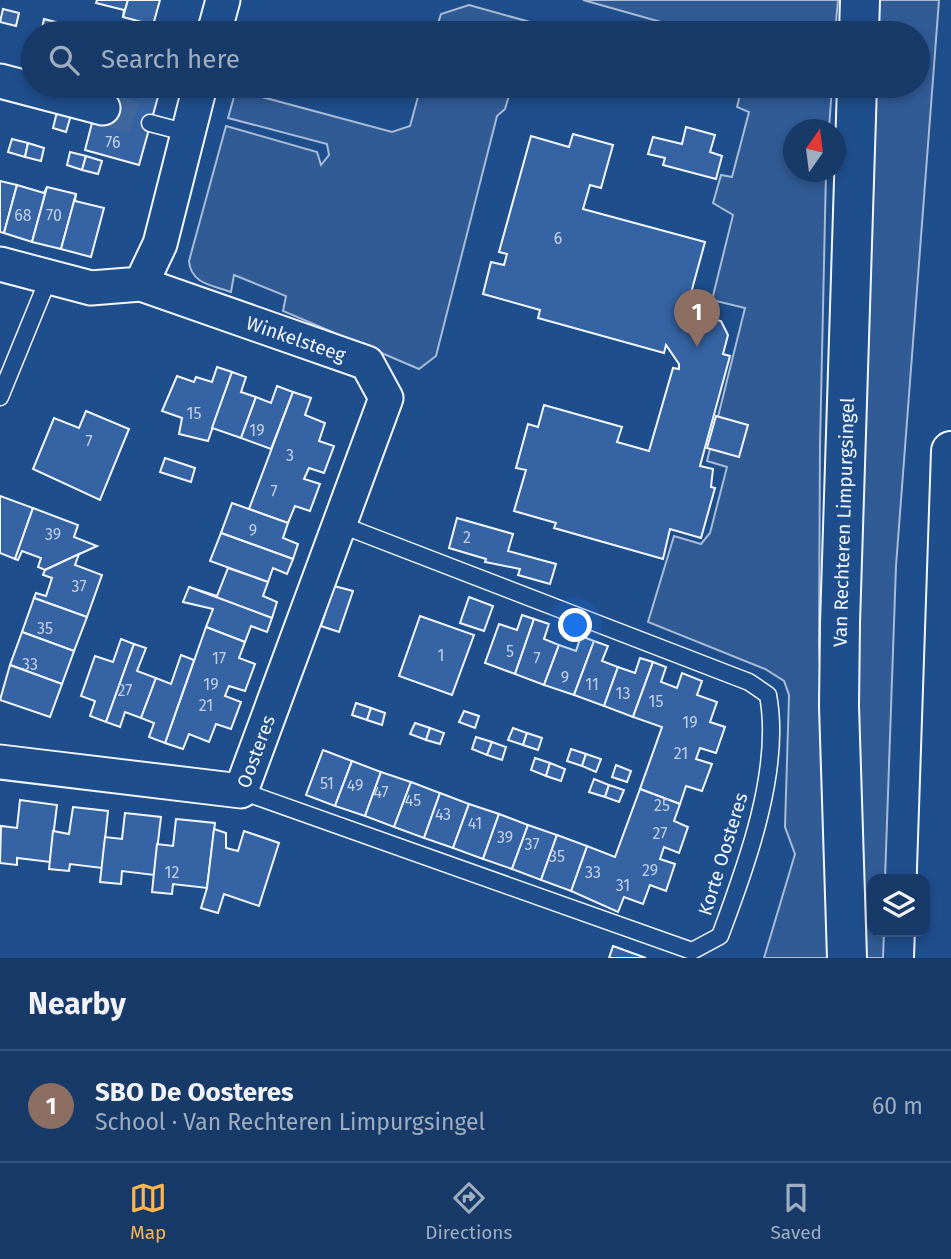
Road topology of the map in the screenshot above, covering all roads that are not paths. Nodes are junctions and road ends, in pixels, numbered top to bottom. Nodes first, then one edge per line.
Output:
1 (223, 0) edge
2 (860, 0) edge
3 (217, 21) edge
4 (859, 21) edge
5 (0, 81) edge
6 (21, 87) edge
7 (65, 98) edge
8 (198, 98) edge
9 (857, 98) edge
10 (103, 108) tunnel mouth
11 (150, 123) tunnel mouth
12 (188, 133) junction
13 (0, 264) edge
14 (49, 276) junction
15 (141, 284) junction
16 (0, 397) edge
17 (951, 451) edge
18 (339, 524) junction
19 (0, 762) edge
20 (241, 791) junction
21 (847, 958) edge
22 (934, 958) edge

1 - 3 street
2 - 4 main road
5 - 6 street
7 - 10 street
8 - 12 street
9 - 21 main road, Van Rechteren Limpurgsingel
11 - 12 lane
12 - 15 street
13 - 14 street, Winkelsteeg
14 - 15 street, Winkelsteeg
14 - 16 lane
15 - 18 street, Winkelsteeg
17 - 22 main road
18 - 20 street, Oosteres
18 - 20 lane, Korte Oosteres
19 - 20 street, Oosteres

